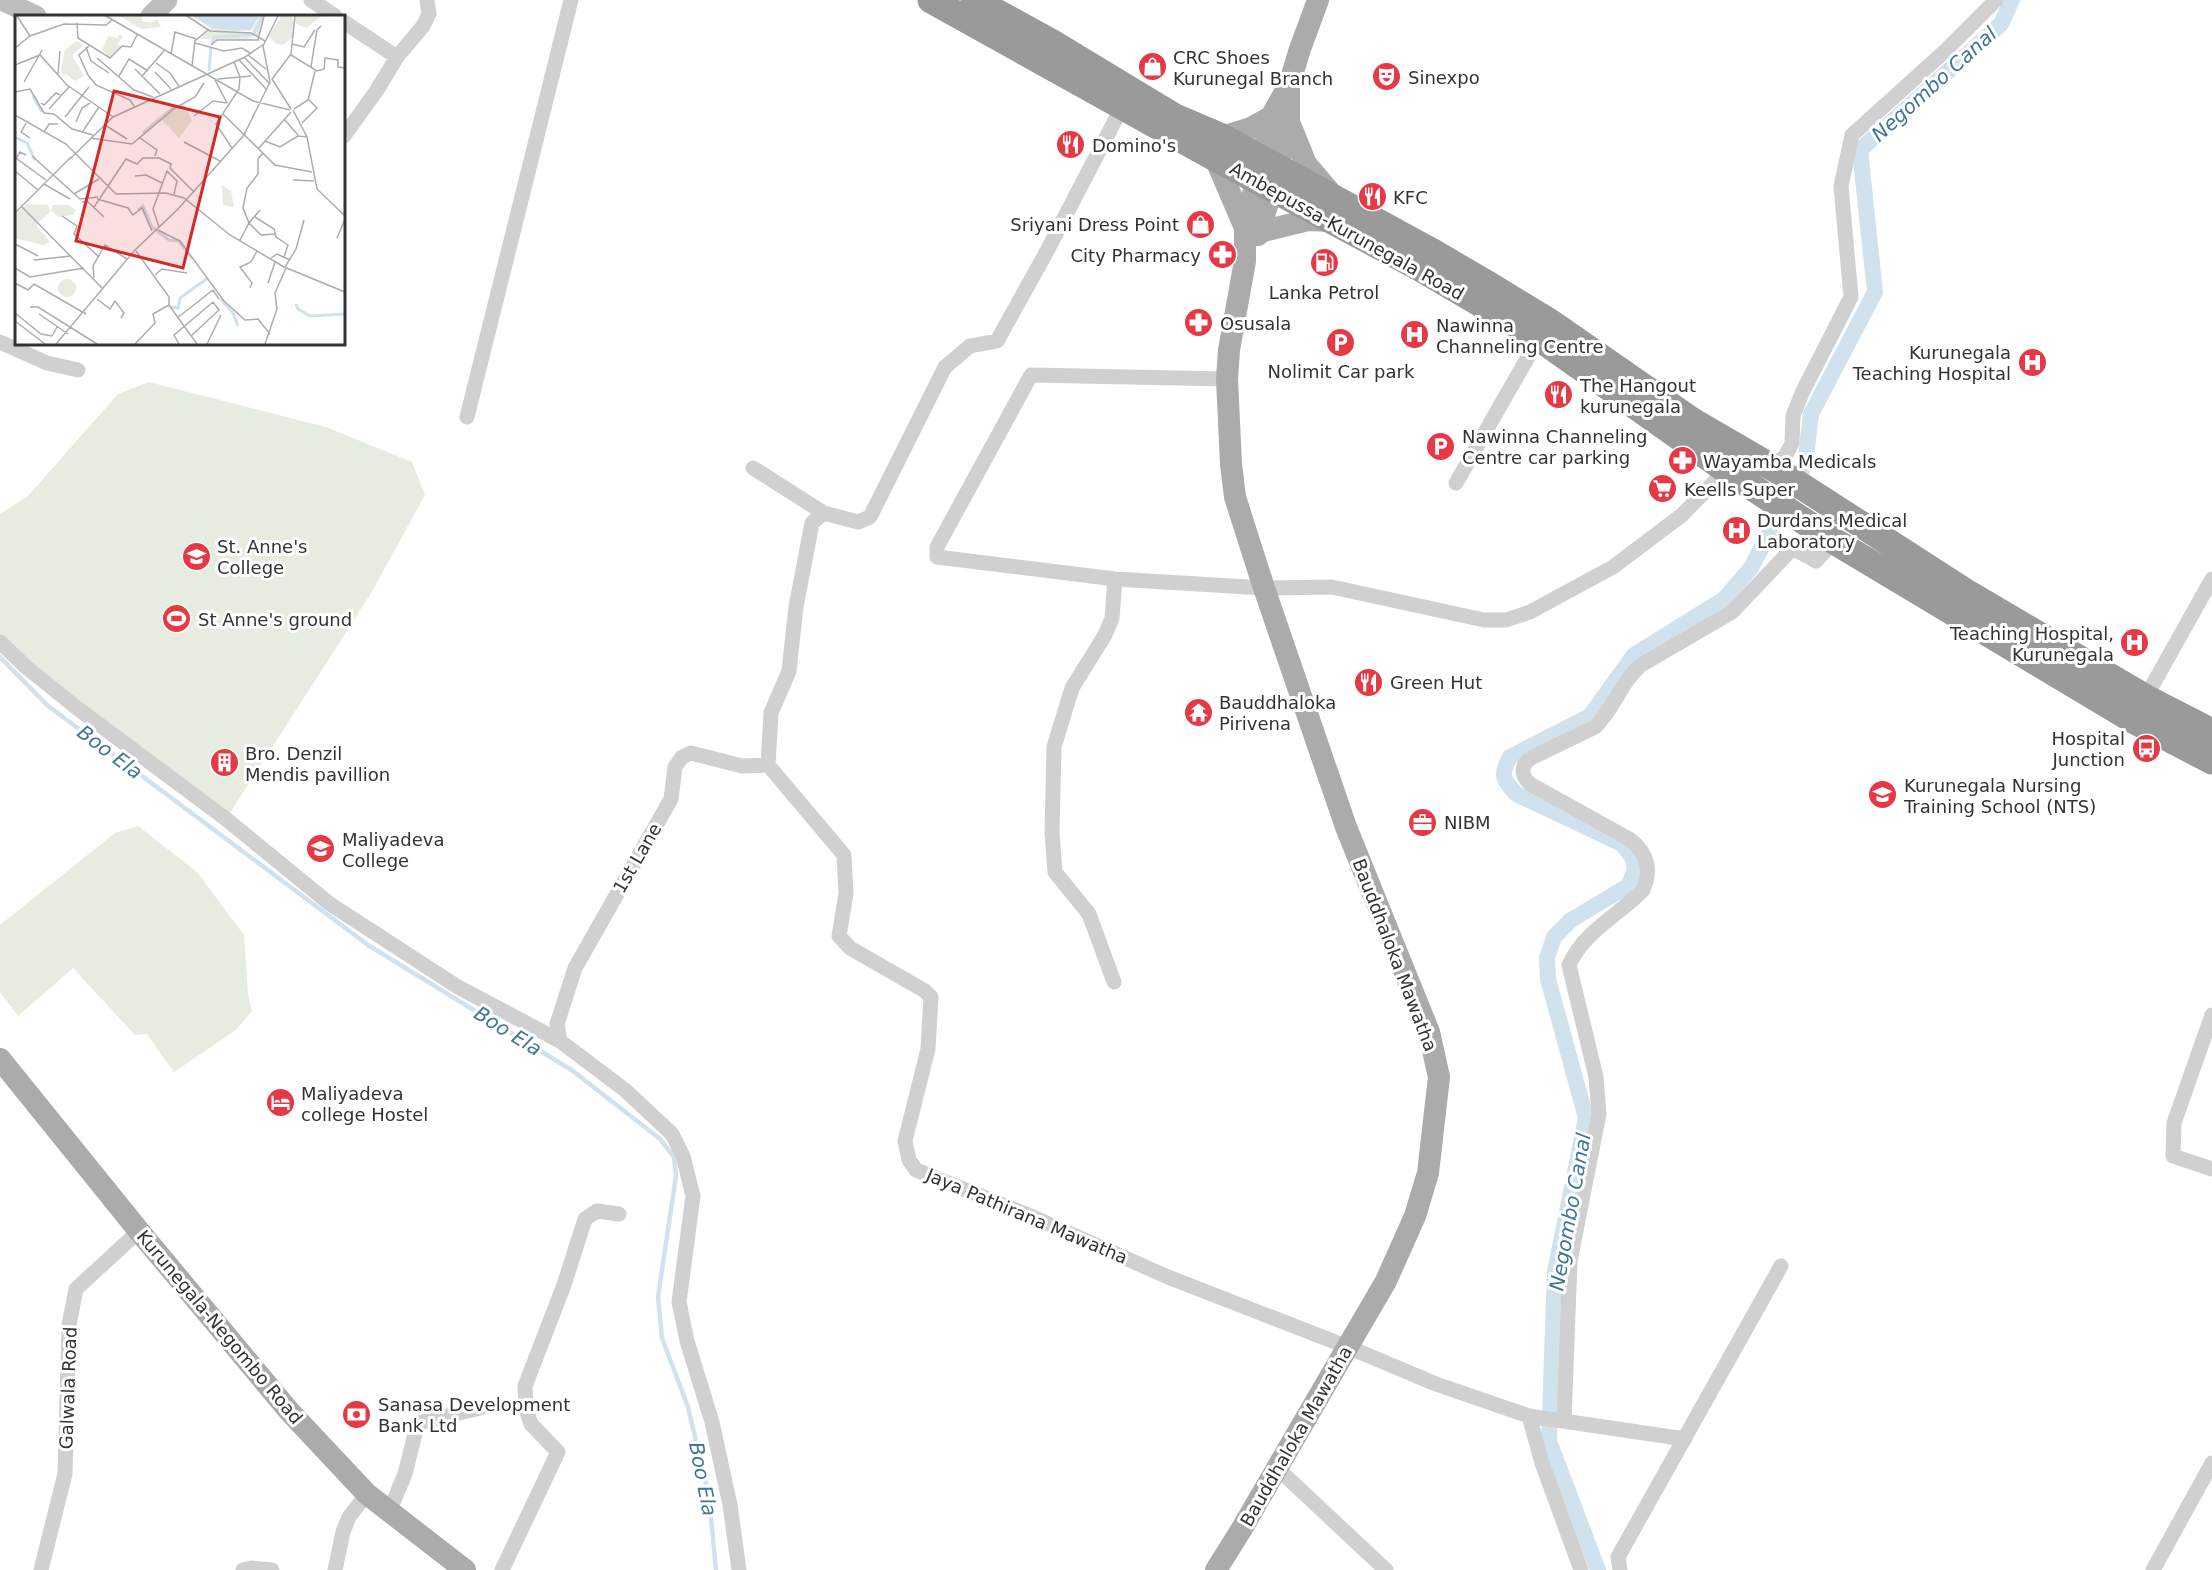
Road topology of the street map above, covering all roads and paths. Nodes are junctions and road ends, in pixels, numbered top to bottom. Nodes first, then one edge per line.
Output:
1 (2, 0) edge
2 (166, 0) edge
3 (311, 0) edge
4 (427, 0) edge
5 (571, 0) edge
6 (931, 0) edge
7 (974, 0) edge
8 (1318, 0) edge
9 (1996, 0) edge
10 (34, 15) edge
11 (152, 15) edge
12 (334, 15) edge
13 (345, 23) edge
14 (397, 57) junction
15 (1122, 107) junction
16 (1280, 119) junction
17 (345, 135) edge
18 (1218, 148) junction
19 (1268, 175) junction
20 (1335, 211) junction
21 (1252, 230) junction
22 (1539, 338) junction
23 (0, 342) edge
24 (78, 370) dead end
25 (1227, 379) junction
26 (467, 417) dead end
27 (753, 468) dead end
28 (1775, 469) junction
29 (1726, 470) junction
30 (1456, 483) dead end
31 (824, 513) junction
32 (1834, 542) junction
33 (1115, 579) junction
34 (2212, 579) edge
35 (1264, 588) junction
36 (0, 642) edge
37 (2139, 709) junction
38 (2212, 732) edge
39 (2212, 761) edge
40 (768, 765) junction
41 (1114, 982) dead end
42 (2212, 1015) edge
43 (560, 1041) junction
44 (0, 1059) edge
45 (2212, 1169) edge
46 (619, 1214) dead end
47 (139, 1231) junction
48 (1781, 1266) dead end
49 (1348, 1347) junction
50 (480, 1408) dead end
51 (1529, 1416) junction
52 (1564, 1421) junction
53 (1685, 1439) junction
54 (2212, 1463) edge
55 (1277, 1468) junction
56 (368, 1494) junction
57 (389, 1512) junction
58 (40, 1570) edge
59 (243, 1570) edge
60 (272, 1570) edge
61 (335, 1570) edge
62 (465, 1570) edge
63 (502, 1570) edge
64 (739, 1570) edge
65 (1215, 1570) edge
66 (1386, 1570) edge
67 (1581, 1570) edge
68 (1620, 1570) edge
69 (2153, 1570) edge

1 - 10 street
2 - 11 street
3 - 12 street
4 - 14 street
5 - 26 street
6 - 15 highway, Ambepussa-Kurunegala Road
7 - 18 highway, Ambepussa-Kurunegala Road
8 - 16 main road, Bauddhaloka Mawatha
9 - 28 street
13 - 14 street
14 - 17 street
15 - 18 highway, Ambepussa-Kurunegala Road
15 - 31 street
16 - 18 main road
16 - 19 main road, Bauddhaloka Mawatha
16 - 20 main road
18 - 19 highway, Ambepussa-Kurunegala Road
18 - 21 main road
19 - 20 highway, Ambepussa-Kurunegala Road
19 - 21 main road, Bauddhaloka Mawatha
20 - 21 main road
20 - 22 highway, Ambepussa-Kurunegala Road
20 - 28 highway, Ambepussa-Kurunegala Road
21 - 25 main road, Bauddhaloka Mawatha
22 - 29 highway, Ambepussa-Kurunegala Road
22 - 30 street
23 - 24 street
25 - 33 street
25 - 35 main road, Bauddhaloka Mawatha
27 - 31 street
28 - 37 highway, Ambepussa-Kurunegala Road
29 - 32 highway, Ambepussa-Kurunegala Road
29 - 35 street
31 - 40 street
32 - 37 highway, Ambepussa-Kurunegala Road
32 - 52 street
33 - 35 street
33 - 41 street
34 - 37 street
35 - 49 main road, Bauddhaloka Mawatha
36 - 43 street
37 - 38 highway, Ambepussa-Kurunegala Road
37 - 39 highway, Ambepussa-Kurunegala Road
40 - 43 street, 1st Lane
40 - 49 street, Jaya Pathirana Mawatha
42 - 45 street
43 - 64 street
44 - 47 main road, Kurunegala-Negombo Road
46 - 63 street
47 - 56 main road, Kurunegala-Negombo Road
47 - 58 street, Galwala Road
48 - 53 street
49 - 51 street
49 - 55 main road, Bauddhaloka Mawatha
50 - 57 street
51 - 52 street
51 - 67 street
52 - 53 street
53 - 68 street
54 - 69 street
55 - 65 main road, Bauddhaloka Mawatha
55 - 66 street
56 - 57 main road, Kurunegala-Negombo Road
56 - 61 street
57 - 62 main road, Kurunegala-Negombo Road
59 - 60 street

